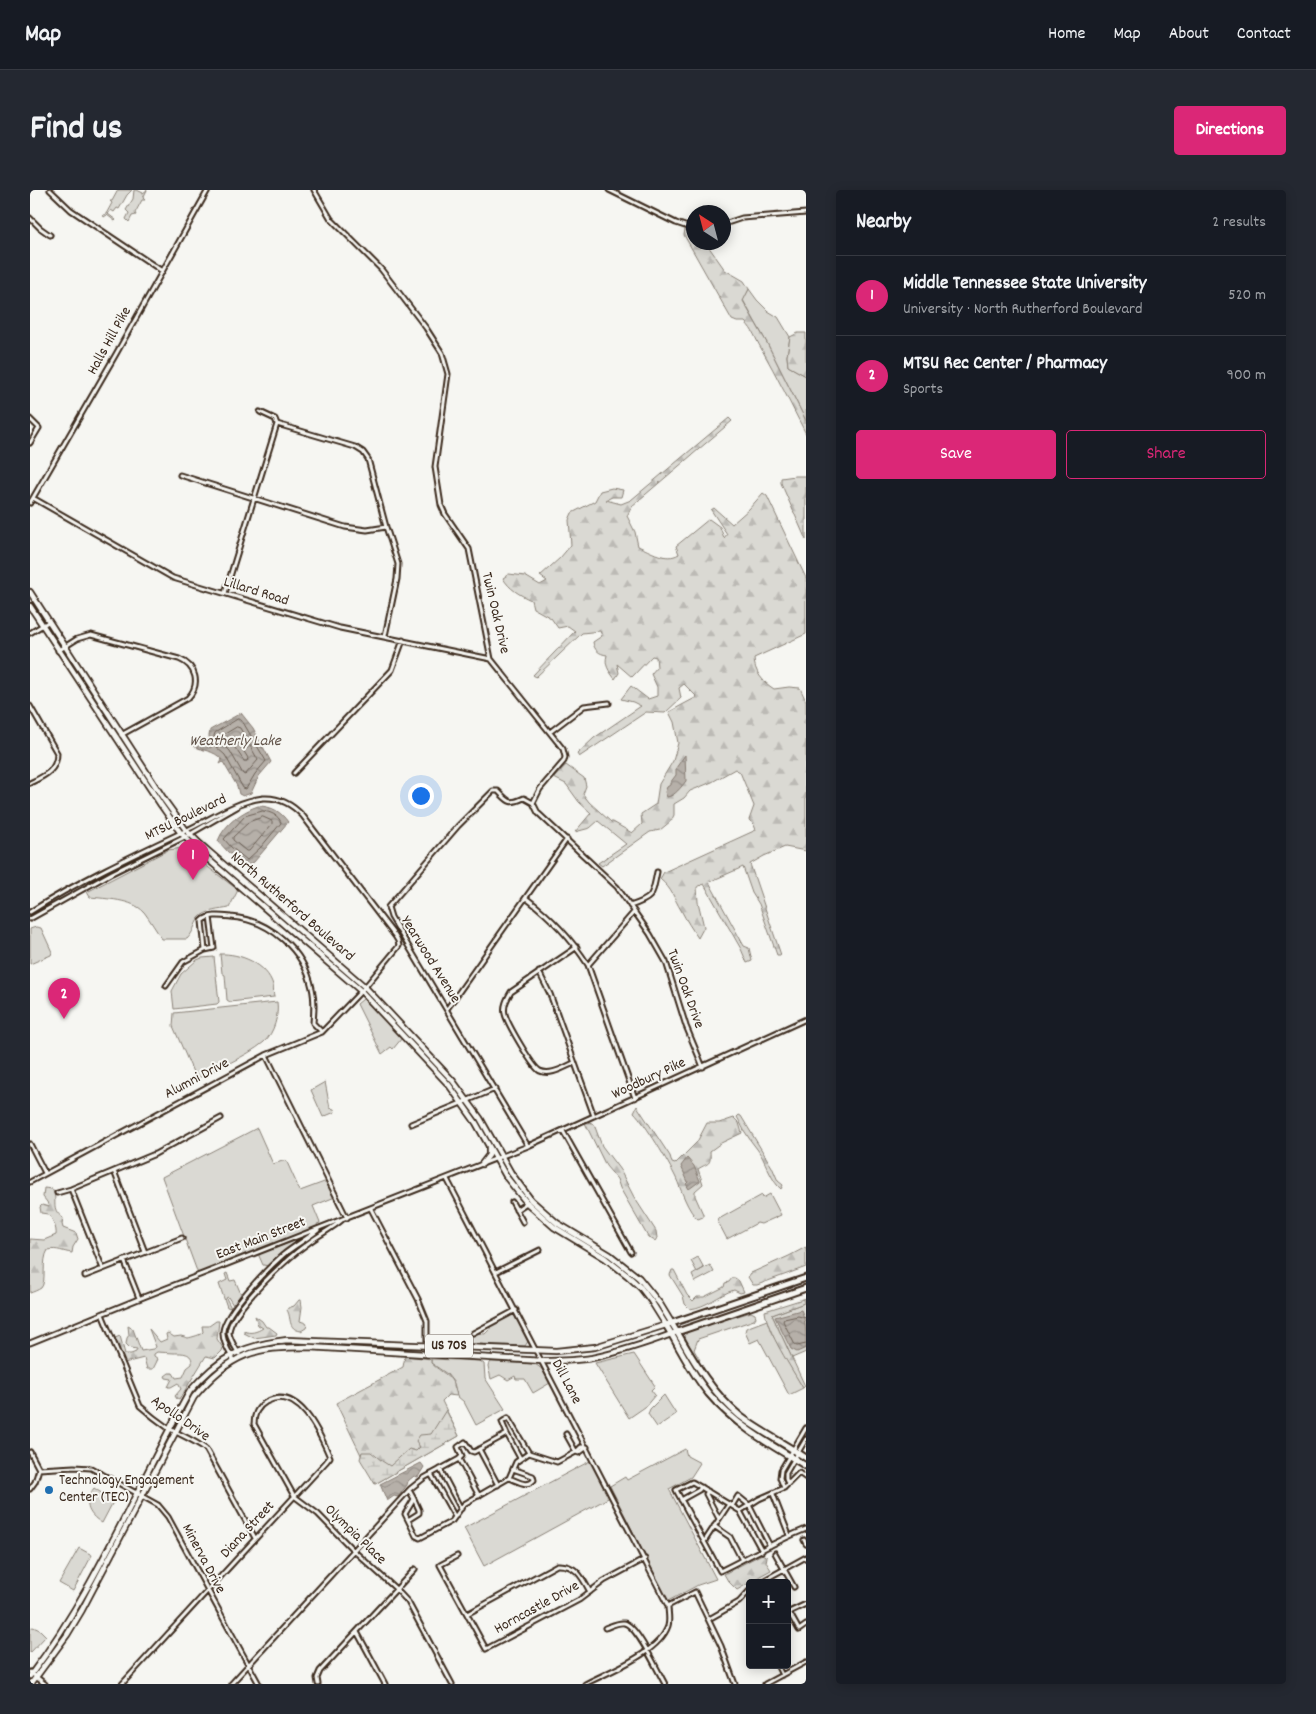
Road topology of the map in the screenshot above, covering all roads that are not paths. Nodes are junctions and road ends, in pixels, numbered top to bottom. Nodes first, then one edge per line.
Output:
1 (50, 190) edge
2 (208, 190) edge
3 (314, 190) edge
4 (609, 190) edge
5 (806, 213) edge
6 (30, 218) edge
7 (731, 222) edge
8 (686, 226) edge
9 (50, 235) dead end
10 (162, 271) junction
11 (260, 412) dead end
12 (30, 419) edge
13 (276, 424) junction
14 (30, 444) edge
15 (180, 476) dead end
16 (33, 498) junction
17 (253, 499) junction
18 (30, 503) edge
19 (386, 527) junction
20 (30, 592) edge
21 (225, 594) junction
22 (30, 606) edge
23 (48, 622) junction
24 (42, 626) junction
25 (30, 633) edge
26 (385, 636) junction
27 (403, 640) junction
28 (64, 647) junction
29 (58, 651) junction
30 (491, 659) junction
31 (609, 703) dead end
32 (30, 706) edge
33 (550, 732) junction
34 (122, 734) junction
35 (116, 738) junction
36 (294, 773) dead end
37 (30, 783) edge
38 (533, 803) junction
39 (180, 832) junction
40 (188, 832) junction
41 (185, 837) junction
42 (567, 838) junction
43 (657, 872) dead end
44 (526, 898) junction
45 (630, 906) junction
46 (30, 912) edge
47 (634, 912) junction
48 (210, 917) junction
49 (30, 919) edge
50 (577, 946) junction
51 (205, 950) junction
52 (588, 965) junction
53 (539, 972) junction
54 (166, 986) dead end
55 (363, 989) junction
56 (447, 1009) junction
57 (806, 1019) edge
58 (322, 1032) junction
59 (266, 1056) junction
60 (574, 1063) junction
61 (703, 1067) junction
62 (495, 1089) junction
63 (635, 1098) junction
64 (469, 1102) junction
65 (463, 1104) junction
66 (594, 1116) junction
67 (221, 1118) dead end
68 (411, 1124) dead end
69 (563, 1131) junction
70 (30, 1144) edge
71 (489, 1145) junction
72 (528, 1146) junction
73 (499, 1157) junction
74 (482, 1164) junction
75 (114, 1171) junction
76 (45, 1173) junction
77 (447, 1179) junction
78 (30, 1182) edge
79 (71, 1188) junction
80 (57, 1193) dead end
81 (531, 1200) junction
82 (512, 1202) dead end
83 (527, 1203) junction
84 (371, 1208) junction
85 (516, 1210) junction
86 (347, 1218) junction
87 (342, 1220) junction
88 (523, 1222) dead end
89 (320, 1228) junction
90 (182, 1238) dead end
91 (306, 1238) junction
92 (290, 1240) junction
93 (309, 1242) junction
94 (540, 1250) dead end
95 (145, 1252) junction
96 (631, 1252) dead end
97 (124, 1260) junction
98 (102, 1269) junction
99 (496, 1272) junction
100 (85, 1276) dead end
101 (806, 1278) edge
102 (806, 1288) edge
103 (751, 1296) junction
104 (139, 1298) junction
105 (755, 1306) junction
106 (516, 1310) junction
107 (102, 1314) junction
108 (669, 1324) junction
109 (473, 1333) dead end
110 (674, 1333) junction
111 (30, 1343) edge
112 (426, 1345) junction
113 (237, 1351) junction
114 (536, 1351) junction
115 (230, 1355) junction
116 (427, 1355) junction
117 (240, 1356) junction
118 (234, 1360) junction
119 (542, 1361) junction
120 (265, 1402) joint
121 (806, 1428) edge
122 (170, 1429) junction
123 (176, 1432) junction
124 (506, 1434) junction
125 (566, 1434) dead end
126 (806, 1439) edge
127 (587, 1447) junction
128 (479, 1449) junction
129 (796, 1451) junction
130 (30, 1452) edge
131 (576, 1452) junction
132 (529, 1453) junction
133 (792, 1457) junction
134 (520, 1458) junction
135 (806, 1458) edge
136 (459, 1459) junction
137 (806, 1466) edge
138 (39, 1469) junction
139 (440, 1469) junction
140 (513, 1469) junction
141 (431, 1474) junction
142 (509, 1478) junction
143 (806, 1478) edge
144 (788, 1484) junction
145 (498, 1485) junction
146 (701, 1487) junction
147 (784, 1488) junction
148 (30, 1489) edge
149 (409, 1490) junction
150 (708, 1491) junction
151 (136, 1492) junction
152 (773, 1494) junction
153 (142, 1496) junction
154 (294, 1496) junction
155 (479, 1496) junction
156 (414, 1500) junction
157 (681, 1500) junction
158 (731, 1505) junction
159 (749, 1505) junction
160 (461, 1509) junction
161 (740, 1510) junction
162 (455, 1518) junction
163 (719, 1519) junction
164 (408, 1520) junction
165 (714, 1526) junction
166 (806, 1529) edge
167 (789, 1535) junction
168 (255, 1538) junction
169 (704, 1542) junction
170 (770, 1546) junction
171 (353, 1550) junction
172 (762, 1551) junction
173 (775, 1553) dead end
174 (457, 1556) dead end
175 (806, 1557) edge
176 (645, 1559) junction
177 (742, 1560) junction
178 (415, 1569) dead end
179 (784, 1569) junction
180 (766, 1579) edge
181 (794, 1587) dead end
182 (396, 1589) junction
183 (207, 1591) junction
184 (590, 1592) junction
185 (746, 1595) edge
186 (806, 1604) edge
187 (668, 1606) junction
188 (467, 1614) junction
189 (709, 1619) junction
190 (806, 1625) edge
191 (605, 1628) dead end
192 (357, 1632) junction
193 (648, 1651) junction
194 (806, 1662) edge
195 (249, 1665) junction
196 (779, 1669) edge
197 (31, 1674) edge
198 (782, 1675) junction
199 (37, 1677) junction
200 (594, 1680) junction
201 (31, 1684) edge
202 (45, 1684) edge
203 (122, 1684) edge
204 (231, 1684) edge
205 (259, 1684) edge
206 (318, 1684) edge
207 (386, 1684) edge
208 (452, 1684) edge
209 (585, 1684) edge
210 (596, 1684) edge
211 (665, 1684) edge
212 (735, 1684) edge
213 (765, 1684) edge

1 - 10 street
2 - 10 street, Halls Hill Pike
3 - 30 street, Twin Oak Drive
4 - 8 street
5 - 7 street
6 - 9 street
10 - 16 street, Halls Hill Pike
11 - 13 street
12 - 14 street
13 - 17 street
13 - 19 street
15 - 17 street
16 - 18 street, Halls Hill Pike
16 - 21 street, Lillard Road
17 - 19 street
17 - 21 street
19 - 26 street
20 - 23 main road, North Rutherford Boulevard
21 - 26 street, Lillard Road
22 - 24 main road, North Rutherford Boulevard
23 - 24 street
23 - 28 main road, North Rutherford Boulevard
24 - 25 street
24 - 29 main road, North Rutherford Boulevard
26 - 27 street, Lillard Road
27 - 30 street, Lillard Road
27 - 36 street
28 - 29 street
28 - 34 main road, North Rutherford Boulevard
28 - 34 street
29 - 35 main road, North Rutherford Boulevard
30 - 33 street, Twin Oak Drive
31 - 33 street
32 - 37 street
33 - 38 street, Twin Oak Drive
34 - 35 street
34 - 40 main road, North Rutherford Boulevard
35 - 39 main road, North Rutherford Boulevard
38 - 42 street, Twin Oak Drive
38 - 56 street, Yearwood Avenue
39 - 40 street, MTSU Boulevard
39 - 41 main road, North Rutherford Boulevard
39 - 46 street, MTSU Boulevard
40 - 41 street, MTSU Boulevard
40 - 55 main road, North Rutherford Boulevard
40 - 55 street, MTSU Boulevard
41 - 49 street, MTSU Boulevard
41 - 55 main road, North Rutherford Boulevard
42 - 44 street
42 - 45 street, Twin Oak Drive
43 - 45 street
44 - 50 street
44 - 56 street
45 - 47 street, Twin Oak Drive
47 - 52 street
47 - 61 street, Twin Oak Drive
48 - 51 street
48 - 51 street
48 - 58 street
50 - 52 street
50 - 53 street
51 - 54 street
52 - 63 street
53 - 60 street
53 - 60 street
55 - 58 street, Alumni Drive
55 - 64 main road, North Rutherford Boulevard
55 - 65 main road, North Rutherford Boulevard
56 - 62 street, Yearwood Avenue
57 - 61 street, Woodbury Pike
58 - 59 street, Alumni Drive
59 - 76 street, Alumni Drive
59 - 86 street
60 - 66 street
61 - 63 street, Woodbury Pike
62 - 64 street
62 - 72 street, Yearwood Avenue
63 - 66 street, Woodbury Pike
64 - 65 street
64 - 73 main road, North Rutherford Boulevard
65 - 68 street
65 - 71 main road, North Rutherford Boulevard
66 - 69 street, Woodbury Pike
67 - 75 street
69 - 72 street, Woodbury Pike
69 - 96 street
70 - 76 street
71 - 73 main road, North Rutherford Boulevard
71 - 74 main road
72 - 73 street, Woodbury Pike
73 - 74 street, East Main Street
73 - 81 main road
73 - 83 main road
74 - 77 street, East Main Street
75 - 79 street
75 - 95 street
76 - 78 street, Alumni Drive
77 - 84 street, East Main Street
77 - 99 street, Dill Lane
79 - 80 street
79 - 98 street
81 - 83 street
81 - 108 main road
82 - 85 street
83 - 85 street
83 - 108 main road
84 - 86 street, East Main Street
84 - 112 street
85 - 88 street
86 - 87 street, East Main Street
87 - 89 street, East Main Street
87 - 93 street
89 - 91 street
89 - 92 street, East Main Street
90 - 95 street
91 - 92 street
91 - 93 street
91 - 115 street
92 - 104 street, East Main Street
93 - 113 street
94 - 99 street
95 - 97 street
97 - 98 street
97 - 104 street
98 - 100 street
99 - 106 street, Dill Lane
101 - 103 highway, US 70S
102 - 105 highway, US 70S
103 - 105 highway
103 - 108 highway, US 70S
104 - 107 street, East Main Street
105 - 110 highway, US 70S
106 - 109 street
106 - 114 street, Dill Lane
107 - 111 street, East Main Street
107 - 122 street, Apollo Drive
108 - 110 highway
108 - 114 main road, US 70S
110 - 119 main road, US 70S
110 - 129 highway
110 - 133 highway
112 - 113 main road, US 70S
112 - 114 main road, US 70S
112 - 116 street
113 - 115 main road, US 70S
113 - 117 street
114 - 119 street, Dill Lane
115 - 118 street
115 - 122 main road, US 70S
116 - 117 main road, US 70S
116 - 119 main road, US 70S
117 - 118 main road, US 70S
118 - 123 main road, US 70S
119 - 127 street, Dill Lane
120 - 154 street, Olympia Place
120 - 154 street, Diana Street
121 - 129 street
122 - 123 street, Apollo Drive
122 - 151 main road, US 70S
123 - 153 main road, US 70S
123 - 168 street, Apollo Drive
124 - 128 street
124 - 132 street
124 - 134 street
125 - 131 street
126 - 129 street
127 - 131 street
127 - 176 street, Dill Lane
128 - 136 street
128 - 145 street
129 - 133 street
129 - 135 highway
130 - 138 street
131 - 132 street
132 - 134 street
133 - 137 highway
133 - 144 street
133 - 147 street
134 - 140 street
136 - 139 street
136 - 155 street
138 - 148 street
138 - 151 street, Minerva Drive
139 - 141 street
139 - 160 street
140 - 142 street
140 - 142 street
141 - 149 street
141 - 162 street
142 - 145 street
143 - 144 street
144 - 147 street
145 - 155 street
146 - 150 street
146 - 157 street
146 - 157 street
147 - 152 street
149 - 156 street
149 - 171 street
150 - 158 street
150 - 163 street
151 - 153 street, Minerva Drive
151 - 197 main road, US 70S
152 - 159 street
152 - 167 street
153 - 183 street, Minerva Drive
153 - 199 main road, US 70S
154 - 168 street, Diana Street
154 - 171 street, Olympia Place
155 - 160 street
156 - 164 street
156 - 164 street
157 - 169 street
158 - 159 street
158 - 161 street
158 - 163 street
159 - 161 street
159 - 170 street
160 - 162 street
161 - 172 street
162 - 164 street
163 - 165 street
165 - 169 street
165 - 177 street
166 - 167 street
167 - 170 street
168 - 183 street, Diana Street
169 - 177 street
170 - 172 street
171 - 182 street, Olympia Place
171 - 195 street
172 - 177 street
173 - 179 street
174 - 188 street, Horncastle Drive
175 - 179 street
176 - 184 street, Horncastle Drive
176 - 187 street, Dill Lane
178 - 182 street
179 - 180 street
179 - 181 street
182 - 192 street
182 - 208 street, Olympia Place
183 - 195 street, Minerva Drive
183 - 203 street, Diana Street
184 - 188 street
184 - 188 street, Horncastle Drive
185 - 189 street
186 - 190 street
187 - 189 street
187 - 193 street
189 - 212 street
191 - 193 street
192 - 206 street
192 - 207 street
193 - 200 street
193 - 211 street
194 - 198 street
195 - 204 street
195 - 205 street, Minerva Drive
196 - 198 street
197 - 199 street
198 - 213 street
199 - 201 main road, US 70S
199 - 202 street
200 - 209 street
200 - 210 street

